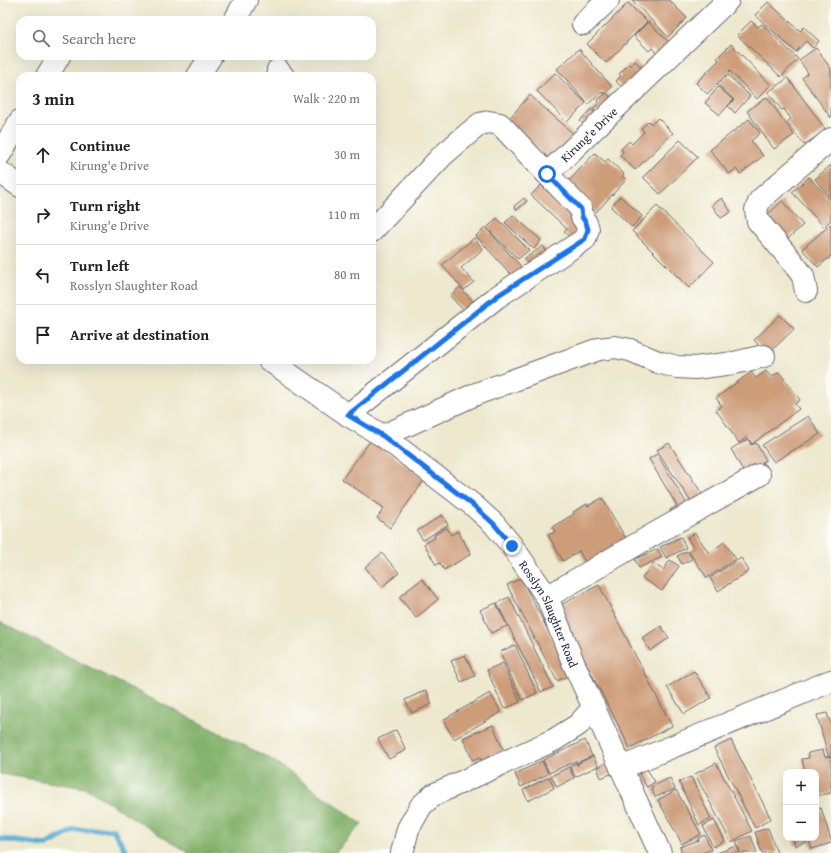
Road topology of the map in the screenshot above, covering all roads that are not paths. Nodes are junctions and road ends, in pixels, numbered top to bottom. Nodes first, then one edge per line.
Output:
1 (246, 0) edge
2 (608, 0) edge
3 (728, 0) edge
4 (237, 16) edge
5 (583, 24) dead end
6 (57, 60) edge
7 (208, 60) edge
8 (49, 72) edge
9 (201, 72) edge
10 (16, 128) edge
11 (831, 139) edge
12 (0, 154) edge
13 (0, 172) edge
14 (547, 174) junction
15 (16, 183) edge
16 (376, 228) edge
17 (806, 292) dead end
18 (764, 356) dead end
19 (275, 364) edge
20 (348, 415) junction
21 (383, 436) junction
22 (759, 475) dead end
23 (547, 598) junction
24 (831, 681) edge
25 (594, 707) junction
26 (621, 768) junction
27 (402, 853) edge
28 (660, 853) edge

1 - 4 street
2 - 5 street
3 - 14 street, Kirung'e Drive
6 - 8 street
7 - 9 street
10 - 12 street
11 - 17 street
13 - 15 street
14 - 16 street
14 - 20 street
18 - 21 street
19 - 20 street, Rosslyn Slaughter Road
20 - 21 street, Rosslyn Slaughter Road
21 - 23 street, Rosslyn Slaughter Road
22 - 23 street
23 - 25 street, Rosslyn Slaughter Road
24 - 26 street
25 - 26 street, Rosslyn Slaughter Road
25 - 27 street
26 - 28 street, Rosslyn Slaughter Road

